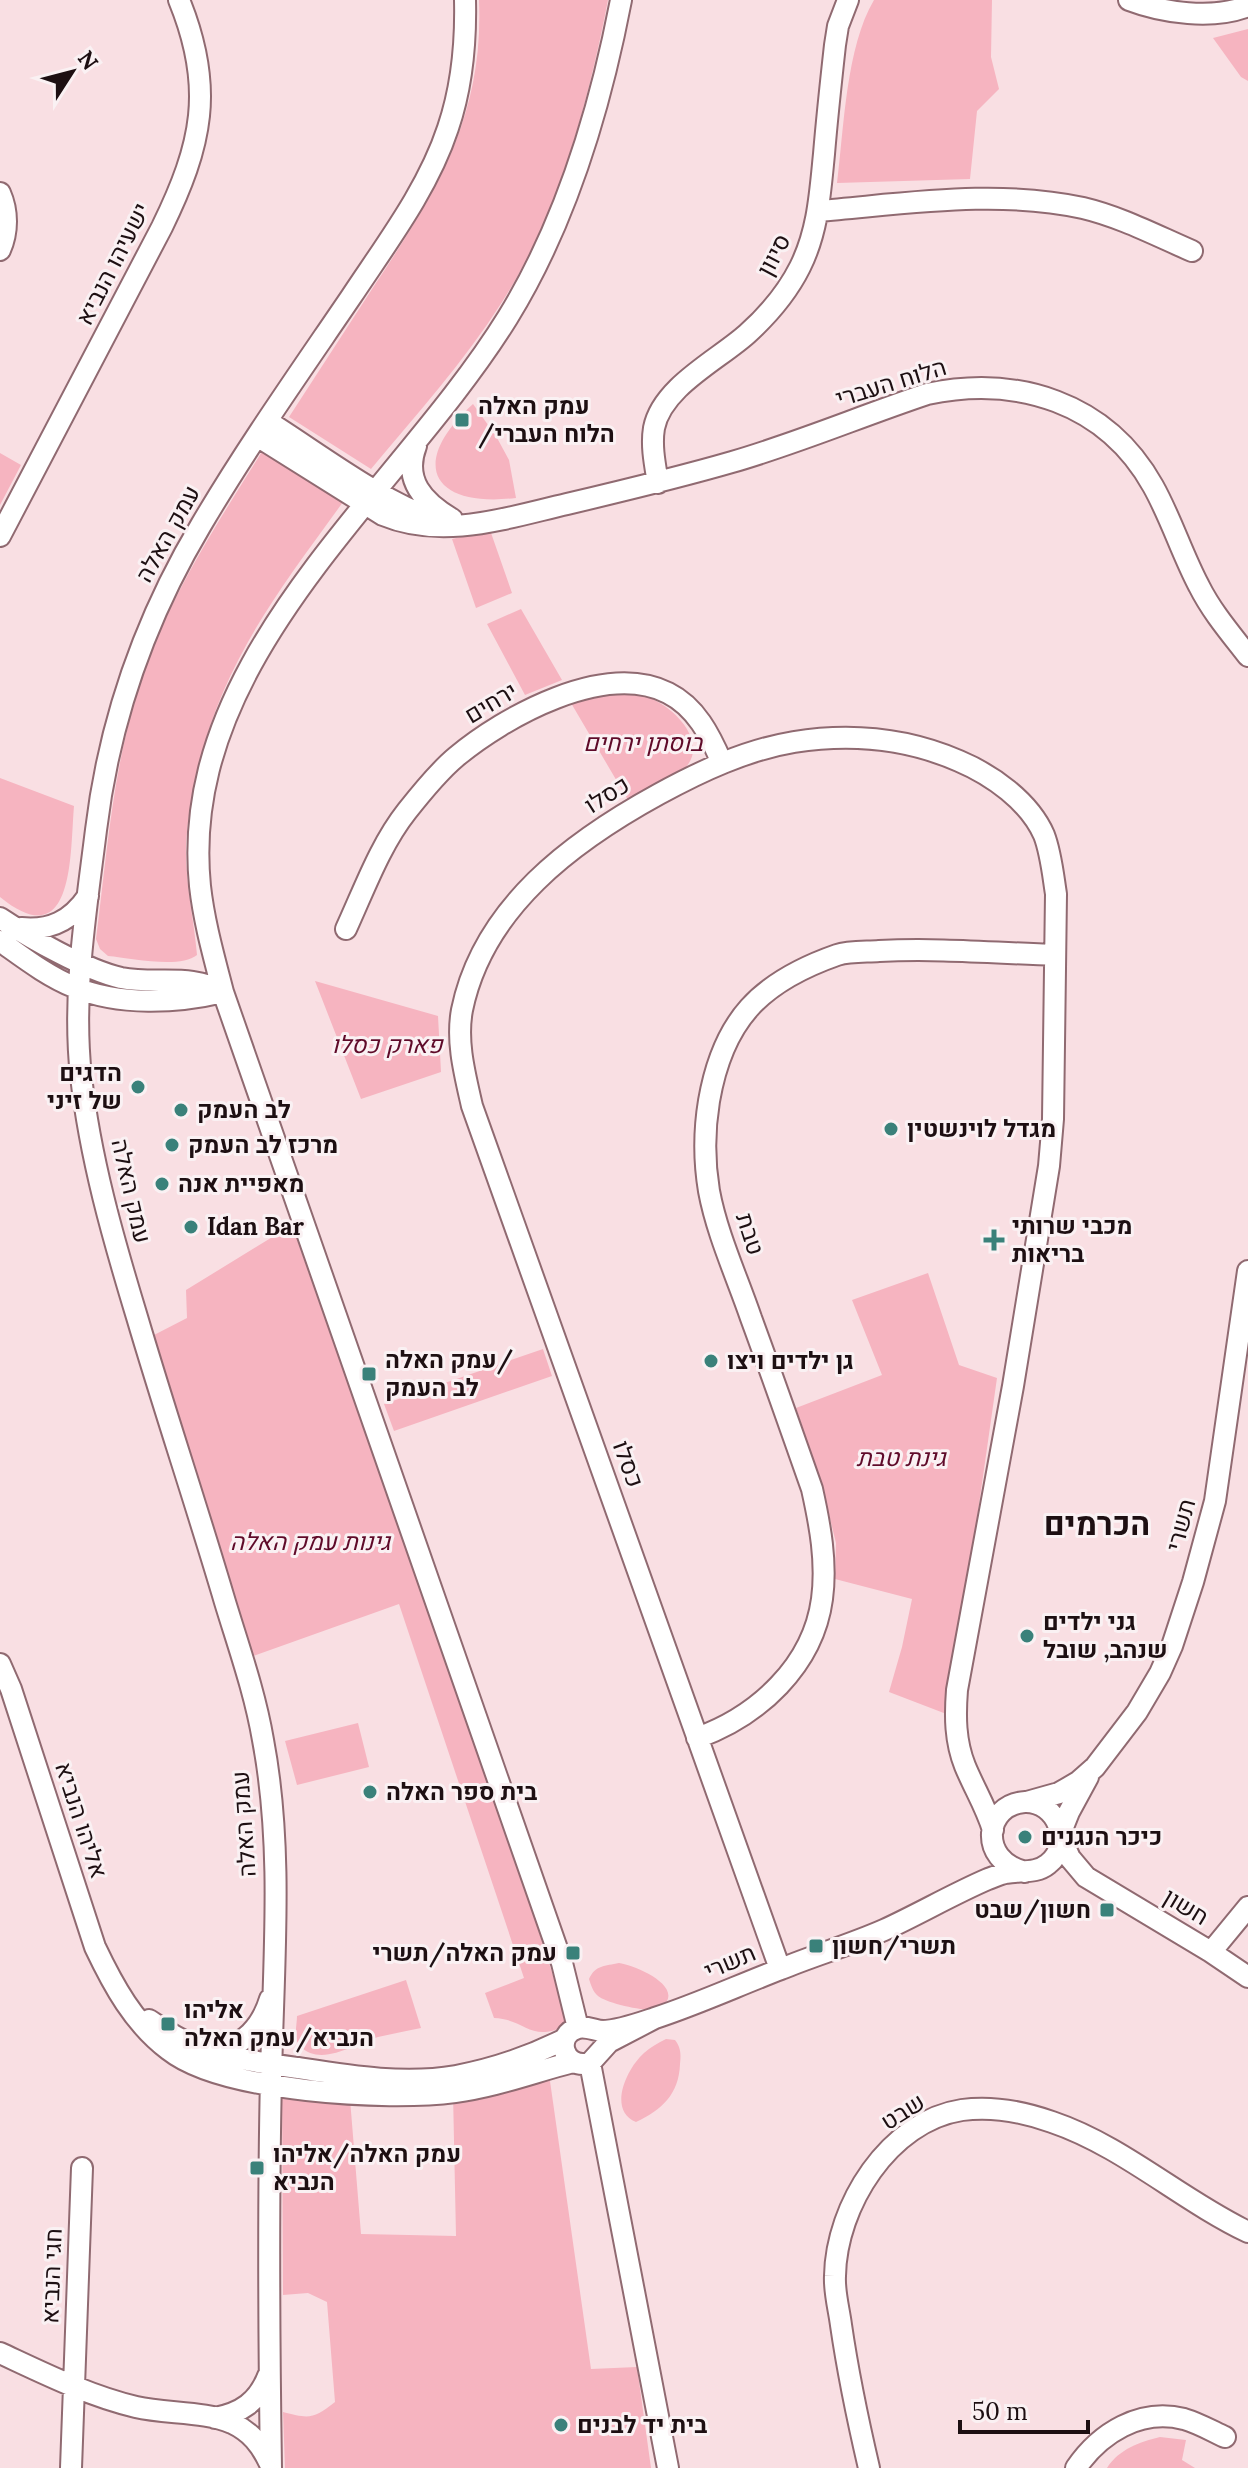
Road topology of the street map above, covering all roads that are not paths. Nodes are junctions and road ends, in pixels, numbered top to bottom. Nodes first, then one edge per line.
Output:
1 (179, 0) edge
2 (465, 0) edge
3 (621, 0) edge
4 (848, 0) edge
5 (1129, 0) edge
6 (1248, 6) edge
7 (0, 193) edge
8 (818, 211) junction
9 (0, 250) edge
10 (1192, 251) dead end
11 (262, 428) junction
12 (418, 439) junction
13 (658, 483) junction
14 (370, 498) junction
15 (470, 523) junction
16 (0, 536) edge
17 (1214, 612) junction
18 (1248, 628) edge
19 (1248, 656) edge
20 (722, 763) junction
21 (88, 896) junction
22 (5, 928) edge
23 (346, 929) dead end
24 (1055, 955) junction
25 (81, 962) junction
26 (78, 989) junction
27 (223, 992) junction
28 (1248, 1271) edge
29 (0, 1664) edge
30 (697, 1738) junction
31 (964, 1765) junction
32 (1095, 1767) junction
33 (1021, 1803) junction
34 (1061, 1835) junction
35 (993, 1836) junction
36 (1029, 1871) junction
37 (1095, 1882) junction
38 (957, 1894) junction
39 (1248, 1907) edge
40 (1211, 1952) junction
41 (780, 1969) junction
42 (1248, 1977) edge
43 (273, 1988) junction
44 (117, 1990) junction
45 (655, 2018) junction
46 (578, 2032) junction
47 (205, 2048) junction
48 (587, 2060) junction
49 (271, 2074) junction
50 (240, 2078) junction
51 (271, 2109) junction
52 (82, 2168) dead end
53 (1248, 2232) edge
54 (0, 2353) edge
55 (269, 2372) junction
56 (74, 2385) junction
57 (215, 2418) junction
58 (1225, 2437) dead end
59 (271, 2467) edge
60 (71, 2468) edge
61 (668, 2468) edge
62 (869, 2468) edge
63 (1076, 2468) edge

1 - 16 street, ישעיהו הנביא
2 - 11 street, עמק האלה
3 - 12 street
4 - 8 street, סיוון
5 - 6 street
7 - 9 street
8 - 10 street
8 - 13 street, סיוון
11 - 14 street, הלוח העברי
11 - 21 street, עמק האלה
12 - 14 street
12 - 15 street
13 - 15 street, הלוח העברי
13 - 17 street, הלוח העברי
14 - 15 street, הלוח העברי
14 - 27 street
17 - 18 street
17 - 19 street, הלוח העברי
20 - 23 street, ירחים
20 - 24 street, כסלו
20 - 30 street, כסלו
21 - 22 street
21 - 25 street, עמק האלה
22 - 25 street
22 - 26 street
24 - 30 street, טבת
24 - 31 street, כסלו
25 - 26 street, עמק האלה
25 - 27 street
26 - 27 street
26 - 43 street, עמק האלה
27 - 46 street
28 - 32 street, תשרי
29 - 44 street, אליהו הנביא
30 - 41 street, כסלו
31 - 33 street, כסלו
31 - 35 street, כסלו
32 - 33 street, תשרי
32 - 34 street, תשרי
33 - 34 street
33 - 35 street
34 - 36 street
34 - 37 street, חשון
35 - 36 street
35 - 38 street, תשרי
36 - 37 street, חשון
36 - 38 street, תשרי
37 - 40 street, חשון
38 - 41 street, תשרי
39 - 40 street
40 - 42 street, חשון
41 - 45 street, תשרי
43 - 47 street
43 - 49 street, עמק האלה
44 - 47 street, אליהו הנביא
44 - 50 street, אליהו הנביא
45 - 46 street, תשרי
45 - 48 street, תשרי
46 - 48 street
46 - 48 street
46 - 49 street, תשרי
47 - 49 street, אליהו הנביא
48 - 49 street, תשרי
48 - 61 street
49 - 50 street, אליהו הנביא
49 - 51 street, עמק האלה
50 - 51 street
51 - 55 street, עמק האלה
52 - 56 street, חגי הנביא
53 - 62 street, שבט
54 - 56 street
55 - 57 street
55 - 59 street, עמק האלה
56 - 57 street
56 - 60 street, חגי הנביא
57 - 59 street
58 - 63 street

